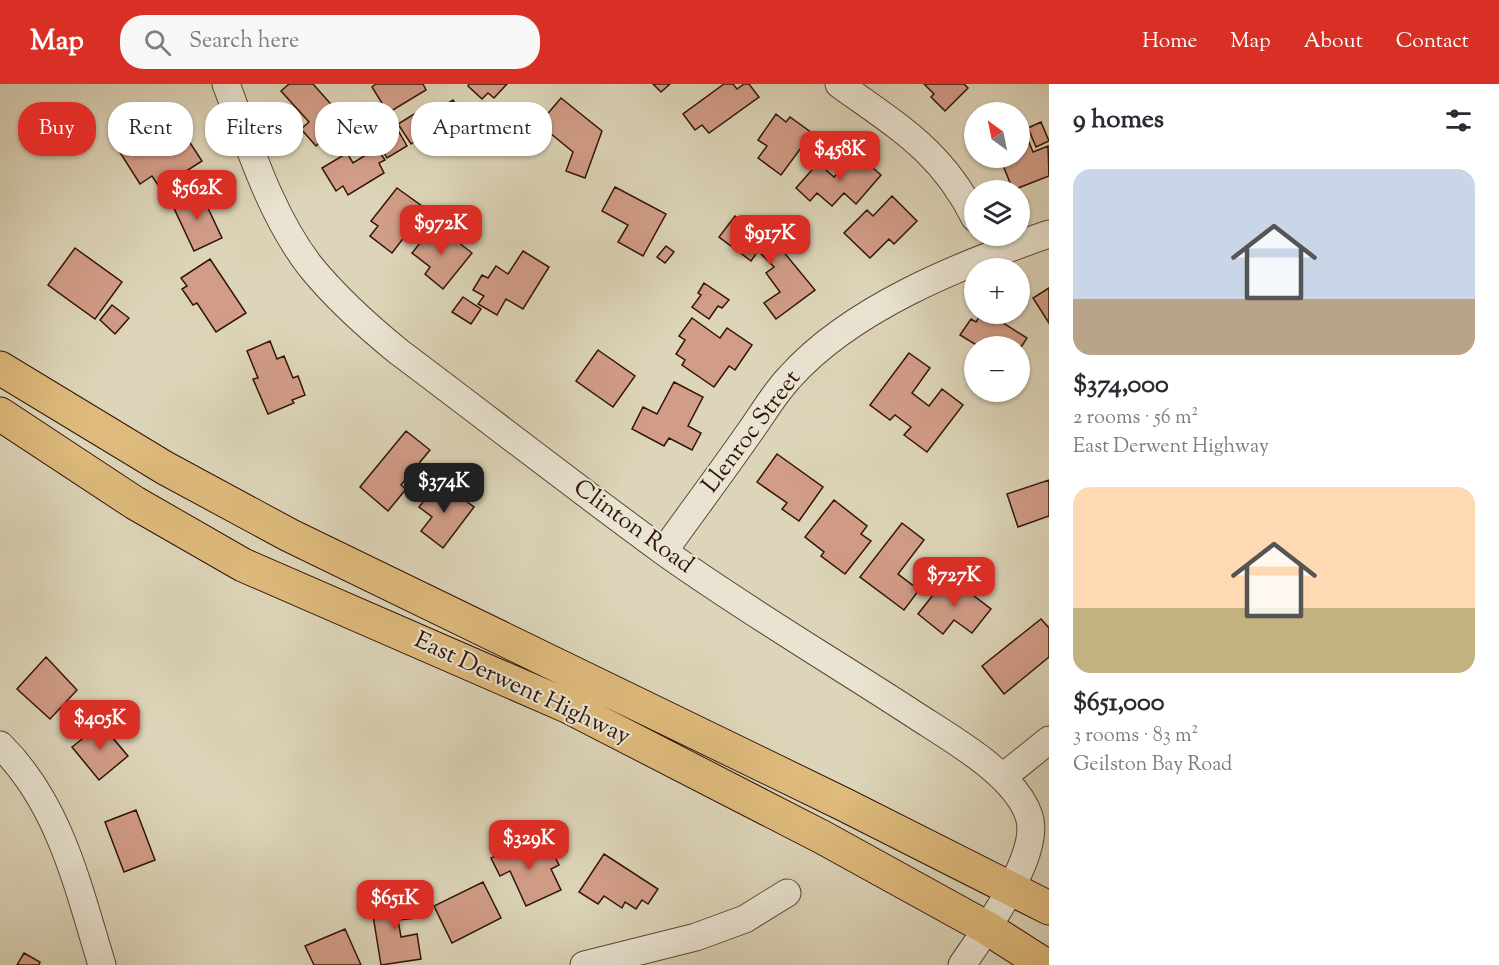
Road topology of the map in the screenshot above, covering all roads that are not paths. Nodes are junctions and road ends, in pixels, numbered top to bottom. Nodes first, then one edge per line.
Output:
1 (226, 84) edge
2 (839, 84) edge
3 (964, 196) edge
4 (1049, 234) edge
5 (1030, 237) edge
6 (985, 246) edge
7 (0, 368) edge
8 (0, 414) edge
9 (664, 551) junction
10 (1049, 740) edge
11 (0, 745) edge
12 (1003, 777) junction
13 (1012, 887) junction
14 (787, 893) dead end
15 (1049, 909) edge
16 (987, 928) junction
17 (102, 965) edge
18 (584, 965) edge
19 (962, 965) edge
20 (1045, 965) edge

1 - 9 street, Clinton Road
2 - 3 street
4 - 5 street, Llenroc Street
6 - 9 street, Llenroc Street
7 - 13 main road, East Derwent Highway
8 - 16 main road, East Derwent Highway
9 - 12 street, Clinton Road
10 - 12 street
11 - 17 street
12 - 13 street, Clinton Road
13 - 15 main road, East Derwent Highway
13 - 16 street, Clinton Road
14 - 18 street
16 - 19 street, Clinton Road
16 - 20 main road, East Derwent Highway

